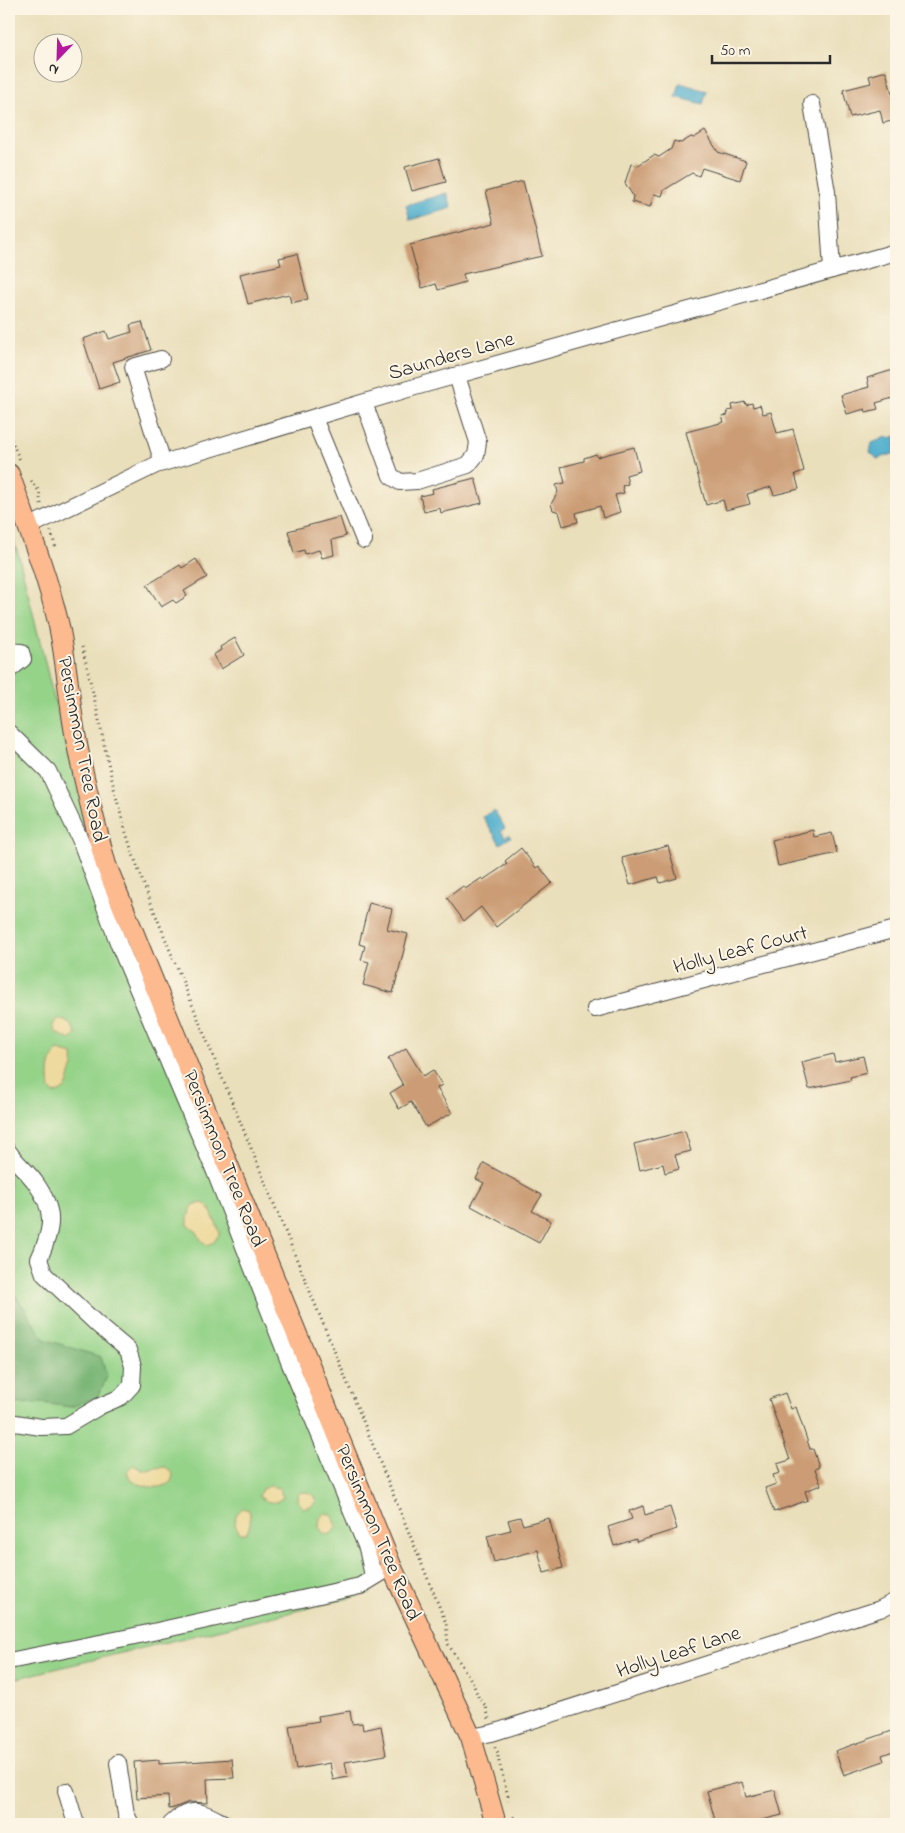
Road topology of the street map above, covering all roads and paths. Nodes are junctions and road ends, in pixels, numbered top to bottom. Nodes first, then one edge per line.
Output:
1 (812, 104) dead end
2 (896, 252) edge
3 (832, 270) junction
4 (161, 359) dead end
5 (457, 376) junction
6 (364, 403) junction
7 (314, 418) junction
8 (9, 435) edge
9 (163, 463) junction
10 (20, 473) edge
11 (46, 517) junction
12 (28, 526) junction
13 (364, 540) dead end
14 (57, 551) dead end
15 (80, 640) dead end
16 (9, 651) edge
17 (9, 670) edge
18 (9, 733) edge
19 (896, 929) edge
20 (595, 1009) dead end
21 (9, 1152) edge
22 (9, 1422) edge
23 (392, 1568) junction
24 (374, 1576) junction
25 (896, 1601) edge
26 (9, 1661) edge
27 (492, 1732) junction
28 (471, 1738) junction
29 (118, 1763) dead end
30 (66, 1791) dead end
31 (511, 1805) dead end
32 (505, 1820) edge
33 (76, 1824) edge
34 (131, 1824) edge
35 (171, 1824) edge
36 (225, 1824) edge
37 (516, 1824) edge

1 - 3 street
2 - 3 street, Saunders Lane
3 - 5 street, Saunders Lane
4 - 9 street
5 - 6 street, Saunders Lane
5 - 6 street
6 - 7 street, Saunders Lane
7 - 9 street, Saunders Lane
7 - 13 street
8 - 10 path
9 - 11 street, Saunders Lane
10 - 11 path
10 - 12 main road, Persimmon Tree Road
11 - 12 street, Saunders Lane
11 - 14 path
12 - 23 main road, Persimmon Tree Road
15 - 27 path
16 - 17 street
18 - 24 street
19 - 20 street, Holly Leaf Court
21 - 22 street
23 - 24 street
23 - 28 main road, Persimmon Tree Road
24 - 26 street
25 - 27 street, Holly Leaf Lane
27 - 28 street, Holly Leaf Lane
27 - 31 path
28 - 32 main road, Persimmon Tree Road
29 - 34 street
30 - 33 street
32 - 37 path
35 - 36 street

